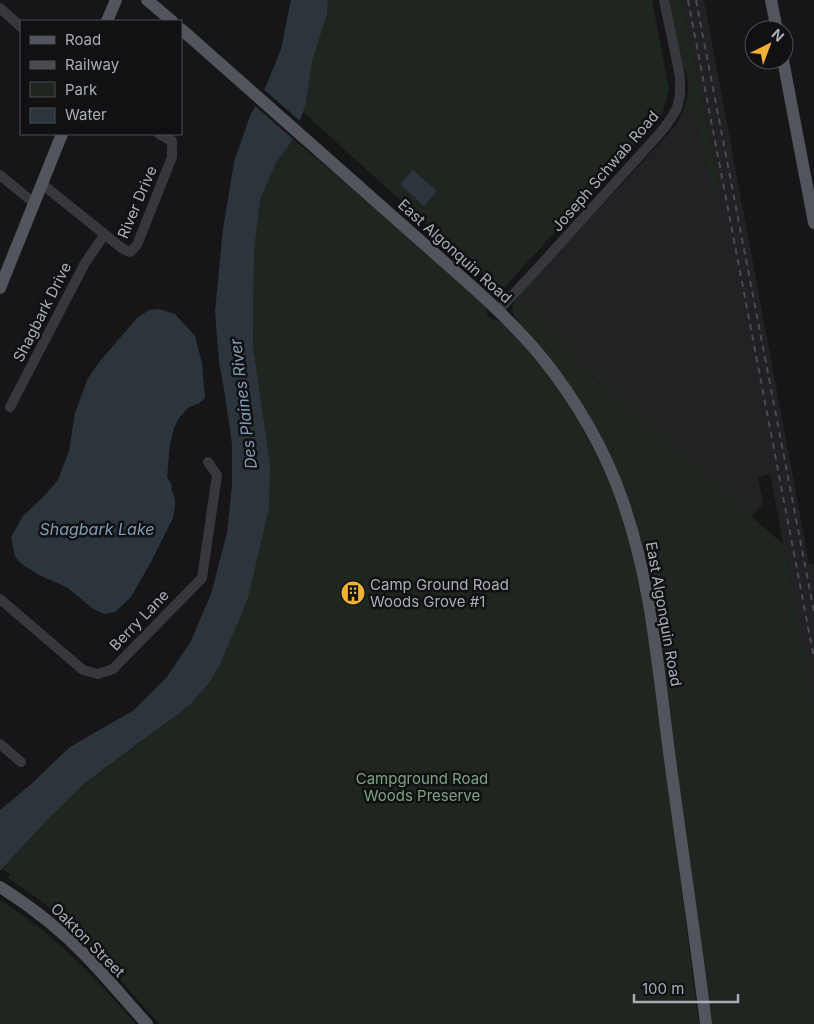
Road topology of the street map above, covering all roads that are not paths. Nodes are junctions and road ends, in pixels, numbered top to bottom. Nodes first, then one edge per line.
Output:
1 (116, 0) edge
2 (147, 0) edge
3 (664, 0) edge
4 (771, 0) edge
5 (0, 8) edge
6 (107, 20) edge
7 (171, 20) edge
8 (775, 20) edge
9 (20, 26) edge
10 (182, 30) edge
11 (785, 70) edge
12 (62, 135) edge
13 (161, 135) edge
14 (0, 175) edge
15 (42, 184) junction
16 (34, 203) junction
17 (814, 223) edge
18 (105, 234) junction
19 (0, 288) edge
20 (498, 310) junction
21 (10, 407) dead end
22 (208, 462) dead end
23 (0, 599) edge
24 (0, 744) edge
25 (21, 762) dead end
26 (0, 887) edge
27 (146, 1024) edge
28 (706, 1024) edge

1 - 6 main road
2 - 7 main road
3 - 20 street, Joseph Schwab Road
4 - 8 main road
5 - 9 street
10 - 20 main road, East Algonquin Road
11 - 17 main road
12 - 15 main road
13 - 18 street, River Drive
14 - 16 street
15 - 16 main road
15 - 18 street, River Drive
16 - 19 main road
18 - 21 street, Shagbark Drive
20 - 28 main road, East Algonquin Road
22 - 23 street, Berry Lane
24 - 25 street
26 - 27 main road, Oakton Street

